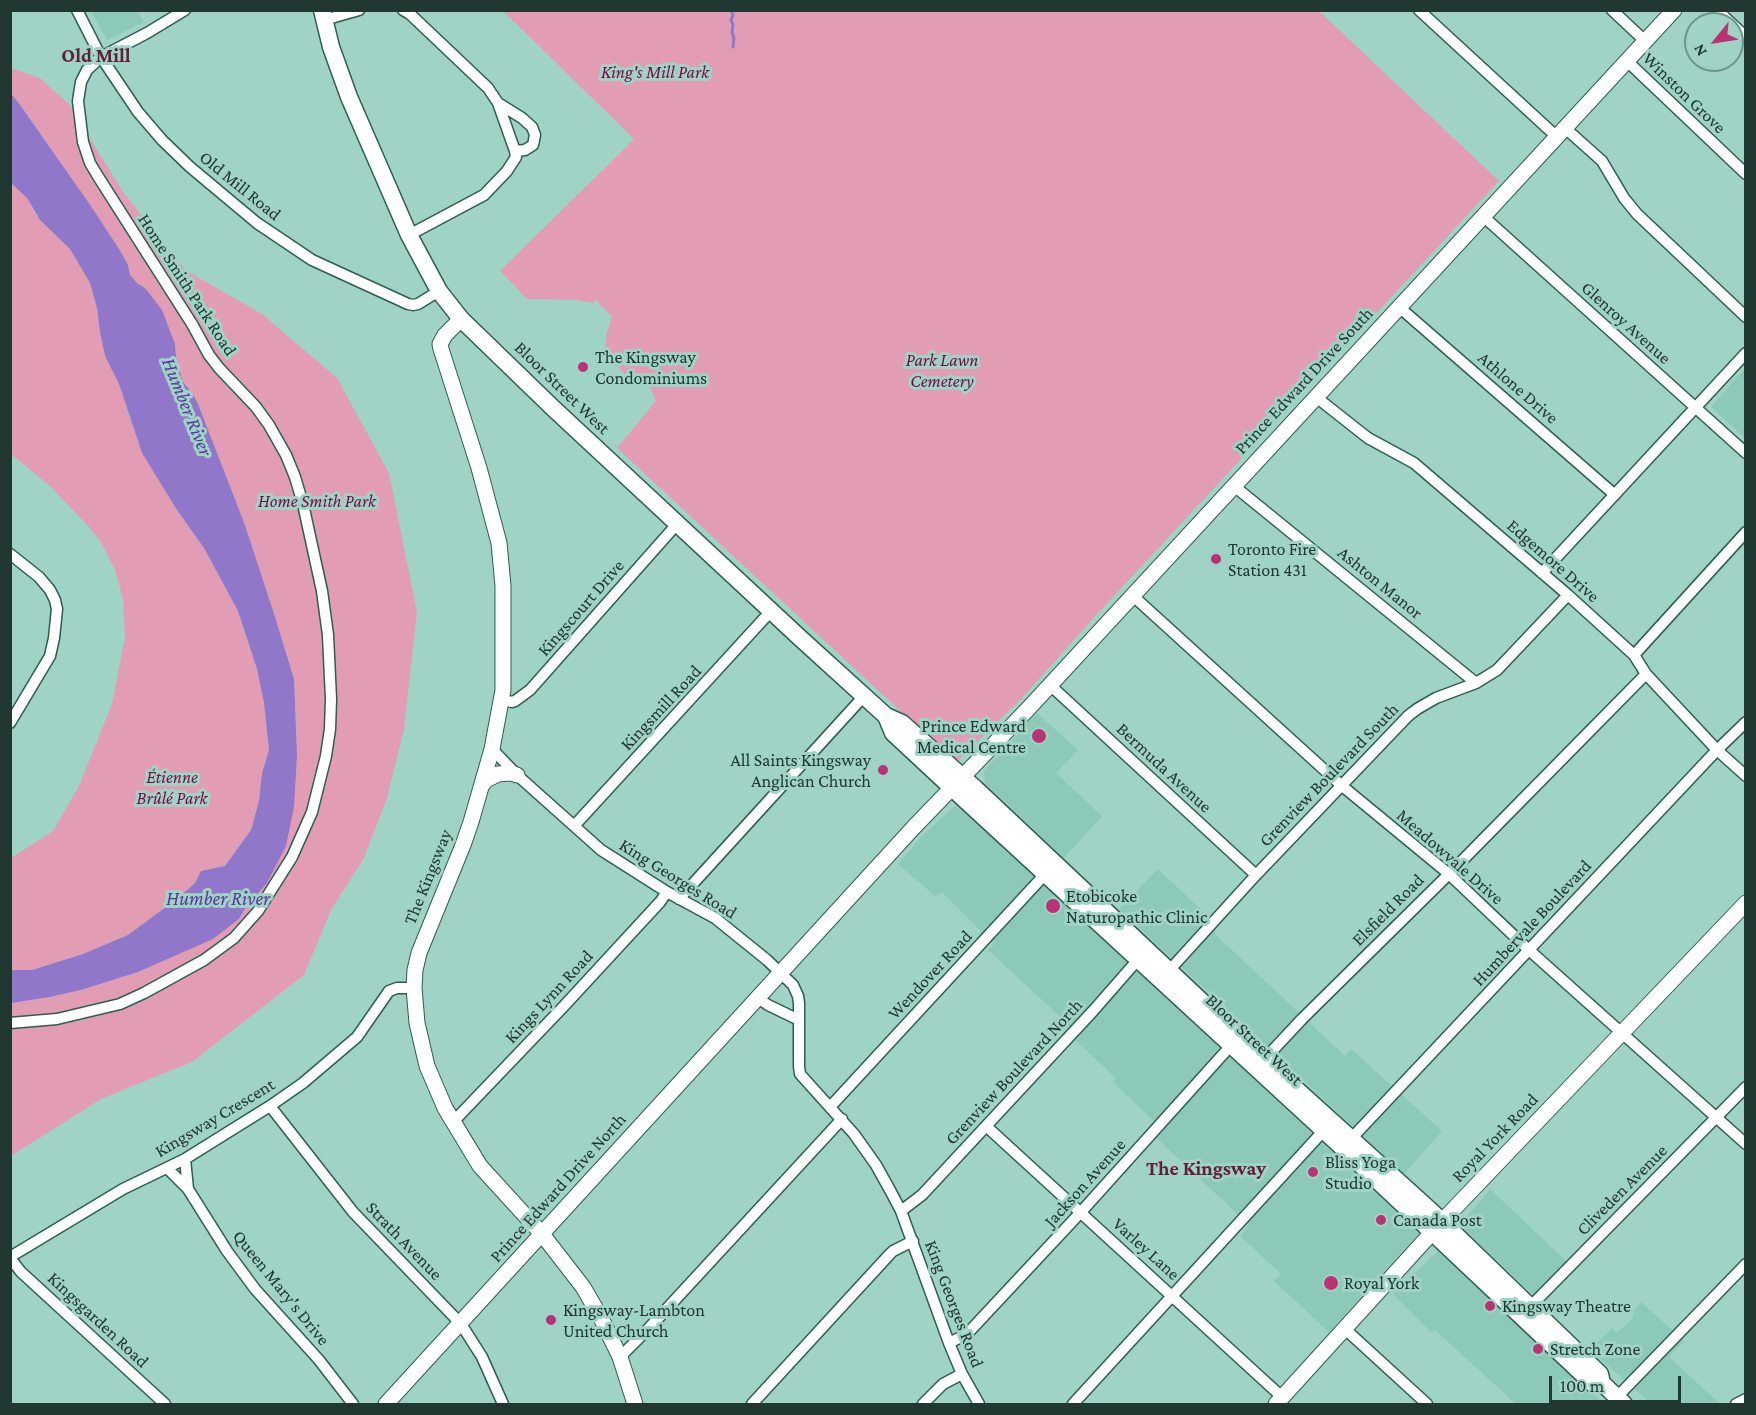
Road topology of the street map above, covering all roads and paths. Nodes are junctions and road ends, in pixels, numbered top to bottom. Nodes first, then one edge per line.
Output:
1 (77, 10) edge
2 (184, 10) edge
3 (359, 10) edge
4 (403, 10) edge
5 (1419, 10) edge
6 (1612, 10) edge
7 (1674, 10) edge
8 (323, 15) edge
9 (1645, 41) junction
10 (101, 57) junction
11 (1627, 61) junction
12 (498, 103) junction
13 (1561, 132) junction
14 (515, 151) junction
15 (1746, 174) edge
16 (1484, 217) junction
17 (409, 235) junction
18 (439, 291) junction
19 (1399, 307) junction
20 (1746, 316) edge
21 (461, 319) junction
22 (1746, 353) edge
23 (1316, 397) junction
24 (1695, 408) junction
25 (1746, 453) edge
26 (1234, 486) junction
27 (1614, 495) junction
28 (677, 524) junction
29 (1746, 532) edge
30 (10, 554) edge
31 (1542, 573) junction
32 (1132, 595) junction
33 (1568, 595) junction
34 (771, 611) junction
35 (1634, 656) junction
36 (1646, 674) junction
37 (1476, 683) junction
38 (1050, 685) junction
39 (864, 696) junction
40 (502, 700) junction
41 (1746, 722) edge
42 (10, 723) edge
43 (492, 749) junction
44 (1717, 750) junction
45 (517, 775) junction
46 (1746, 776) edge
47 (956, 782) junction
48 (482, 785) junction
49 (1341, 785) junction
50 (574, 826) junction
51 (1050, 870) junction
52 (1449, 874) junction
53 (1256, 875) junction
54 (667, 892) junction
55 (679, 898) junction
56 (1746, 903) edge
57 (1529, 950) junction
58 (1142, 955) junction
59 (782, 973) junction
60 (1165, 976) junction
61 (414, 988) junction
62 (758, 998) junction
63 (799, 1020) junction
64 (10, 1023) edge
65 (1622, 1033) junction
66 (1235, 1041) junction
67 (1260, 1064) junction
68 (1746, 1087) edge
69 (270, 1106) junction
70 (830, 1107) junction
71 (1717, 1118) junction
72 (842, 1119) junction
73 (453, 1122) junction
74 (986, 1126) junction
75 (1327, 1127) junction
76 (1347, 1144) junction
77 (1746, 1144) edge
78 (185, 1159) junction
79 (167, 1168) junction
80 (188, 1189) junction
81 (901, 1210) junction
82 (1080, 1212) junction
83 (1437, 1227) junction
84 (542, 1234) junction
85 (913, 1241) junction
86 (10, 1257) edge
87 (1746, 1264) edge
88 (1173, 1297) junction
89 (1526, 1311) junction
90 (461, 1324) junction
91 (1345, 1329) junction
92 (949, 1344) junction
93 (620, 1357) junction
94 (962, 1374) junction
95 (1746, 1399) edge
96 (1279, 1401) edge
97 (1621, 1401) edge
98 (165, 1404) edge
99 (354, 1404) edge
100 (387, 1404) edge
101 (503, 1404) edge
102 (635, 1404) edge
103 (752, 1404) edge
104 (923, 1404) edge
105 (980, 1404) edge
106 (1073, 1404) edge
107 (1427, 1404) edge
108 (1736, 1404) edge

1 - 10 street, Old Mill Road
2 - 10 street
3 - 8 street
4 - 12 street
5 - 13 street
6 - 9 street
7 - 9 street, Prince Edward Drive South
8 - 17 main road, Bloor Street West
9 - 11 street, Prince Edward Drive South
10 - 18 street, Old Mill Road
10 - 64 street, Home Smith Park Road
11 - 13 street, Prince Edward Drive South
11 - 15 street, Winston Grove
12 - 14 street
12 - 14 street
13 - 16 street, Prince Edward Drive South
13 - 20 street
14 - 17 street
16 - 19 street, Prince Edward Drive South
16 - 24 street, Glenroy Avenue
17 - 18 main road, Bloor Street West
18 - 21 main road, Bloor Street West
19 - 23 street, Prince Edward Drive South
19 - 27 street, Athlone Drive
21 - 28 main road, Bloor Street West
21 - 40 street, The Kingsway
22 - 24 street
23 - 26 street, Prince Edward Drive South
23 - 31 street, Edgemore Drive
24 - 25 street, Glenroy Avenue
24 - 27 street
26 - 32 street, Prince Edward Drive South
26 - 37 street, Ashton Manor
27 - 31 street
28 - 34 main road, Bloor Street West
28 - 40 street, Kingscourt Drive
29 - 35 street
30 - 42 street
31 - 33 street, Edgemore Drive
32 - 38 street, Prince Edward Drive South
32 - 49 street, Meadowvale Drive
33 - 35 street, Edgemore Drive
33 - 37 street, Grenview Boulevard South
34 - 39 main road, Bloor Street West
34 - 50 street, Kingsmill Road
35 - 36 street, Edgemore Drive
36 - 44 street, Edgemore Drive
36 - 52 street, Elsfield Road
37 - 49 street, Grenview Boulevard South
38 - 47 street, Prince Edward Drive South
38 - 53 street, Bermuda Avenue
39 - 47 main road, Bloor Street West
39 - 55 street
40 - 43 street, The Kingsway
41 - 44 street, Humbervale Boulevard
43 - 45 street, King Georges Road
43 - 48 street, The Kingsway
44 - 46 street, Edgemore Drive
44 - 57 street, Humbervale Boulevard
45 - 48 street
45 - 50 street, King Georges Road
47 - 51 main road, Bloor Street West
47 - 59 street, Prince Edward Drive North
48 - 61 street, The Kingsway
49 - 52 street, Meadowvale Drive
49 - 53 street, Grenview Boulevard South
50 - 54 street, King Georges Road
51 - 58 main road, Bloor Street West
51 - 70 street, Wendover Road
52 - 57 street, Meadowvale Drive
52 - 67 street, Elsfield Road
53 - 60 street, Grenview Boulevard South
54 - 55 street, King Georges Road
54 - 73 street, Kings Lynn Road
55 - 59 street, King Georges Road
56 - 65 street, Royal York Road
57 - 65 street, Meadowvale Drive
57 - 76 street, Humbervale Boulevard
58 - 60 main road, Bloor Street West
58 - 74 street, Grenview Boulevard North
59 - 62 street, Prince Edward Drive North
59 - 63 street, King Georges Road
60 - 66 main road, Bloor Street West
61 - 69 street, Kingsway Crescent
61 - 73 street, The Kingsway
62 - 63 street
62 - 84 street, Prince Edward Drive North
63 - 70 street, King Georges Road
65 - 71 street, Meadowvale Drive
65 - 83 street, Royal York Road
66 - 67 main road, Bloor Street West
66 - 82 street, Jackson Avenue
67 - 75 main road, Bloor Street West
68 - 71 street, Cliveden Avenue
69 - 78 street, Kingsway Crescent
69 - 90 street, Strath Avenue
70 - 72 street, King Georges Road
71 - 77 street, Meadowvale Drive
71 - 89 street, Cliveden Avenue
72 - 81 street, King Georges Road
72 - 93 street
73 - 84 street, The Kingsway
74 - 81 street, Grenview Boulevard North
74 - 82 street, Varley Lane
75 - 76 main road, Bloor Street West
75 - 88 street
76 - 83 main road, Bloor Street West
78 - 79 street, Kingsway Crescent
78 - 80 street, Queen Mary's Drive
79 - 80 street, Queen Mary's Drive
79 - 86 street, Kingsway Crescent
80 - 99 street, Queen Mary's Drive
81 - 85 street, King Georges Road
82 - 88 street, Varley Lane
82 - 92 street, Jackson Avenue
83 - 89 main road, Bloor Street West
83 - 91 street, Royal York Road
84 - 90 street, Prince Edward Drive North
84 - 93 street, The Kingsway
85 - 92 street, King Georges Road
85 - 103 street
86 - 98 street, Kingsgarden Road
87 - 97 street
88 - 96 street, Varley Lane
88 - 106 street
89 - 97 main road, Bloor Street West
90 - 100 street, Prince Edward Drive North
90 - 101 street, Strath Avenue
91 - 96 street, Royal York Road
91 - 107 street
92 - 94 street, King Georges Road
93 - 102 street, The Kingsway
94 - 104 street
94 - 105 street, King Georges Road
95 - 108 street

